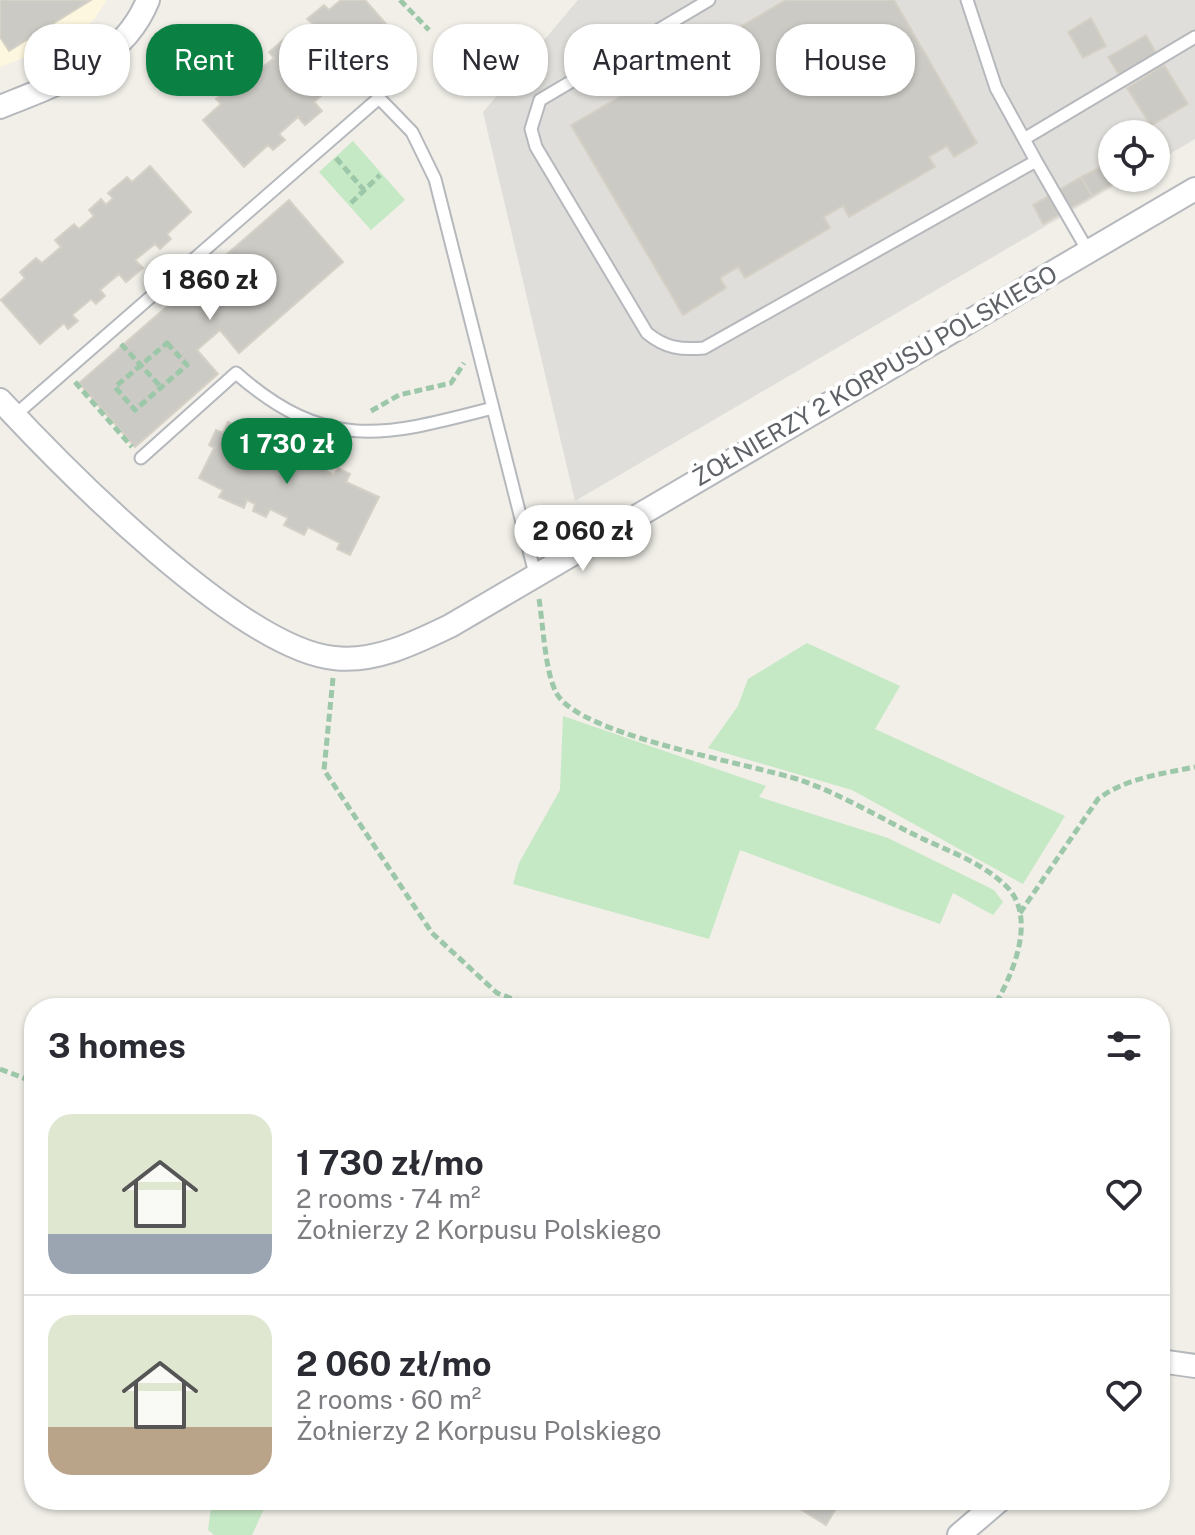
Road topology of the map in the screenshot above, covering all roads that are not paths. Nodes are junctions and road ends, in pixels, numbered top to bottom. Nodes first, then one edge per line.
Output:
1 (148, 0) edge
2 (709, 0) edge
3 (967, 0) edge
4 (1195, 37) edge
5 (0, 107) edge
6 (1024, 139) junction
7 (1036, 161) junction
8 (1195, 189) edge
9 (1088, 251) junction
10 (7, 408) edge
11 (493, 408) junction
12 (141, 458) road end
13 (535, 574) junction
14 (1170, 1356) edge
15 (1195, 1366) edge
16 (988, 1510) edge
17 (959, 1535) edge

1 - 5 street
2 - 7 lane
3 - 6 lane
4 - 6 lane
6 - 7 lane
7 - 9 lane
8 - 9 street, ŻOŁNIERZY 2 KORPUSU POLSKIEGO
9 - 13 street, ŻOŁNIERZY 2 KORPUSU POLSKIEGO
10 - 11 lane
10 - 13 street, ŻOŁNIERZY 2 KORPUSU POLSKIEGO
11 - 12 lane
11 - 13 lane
14 - 15 street
16 - 17 street

